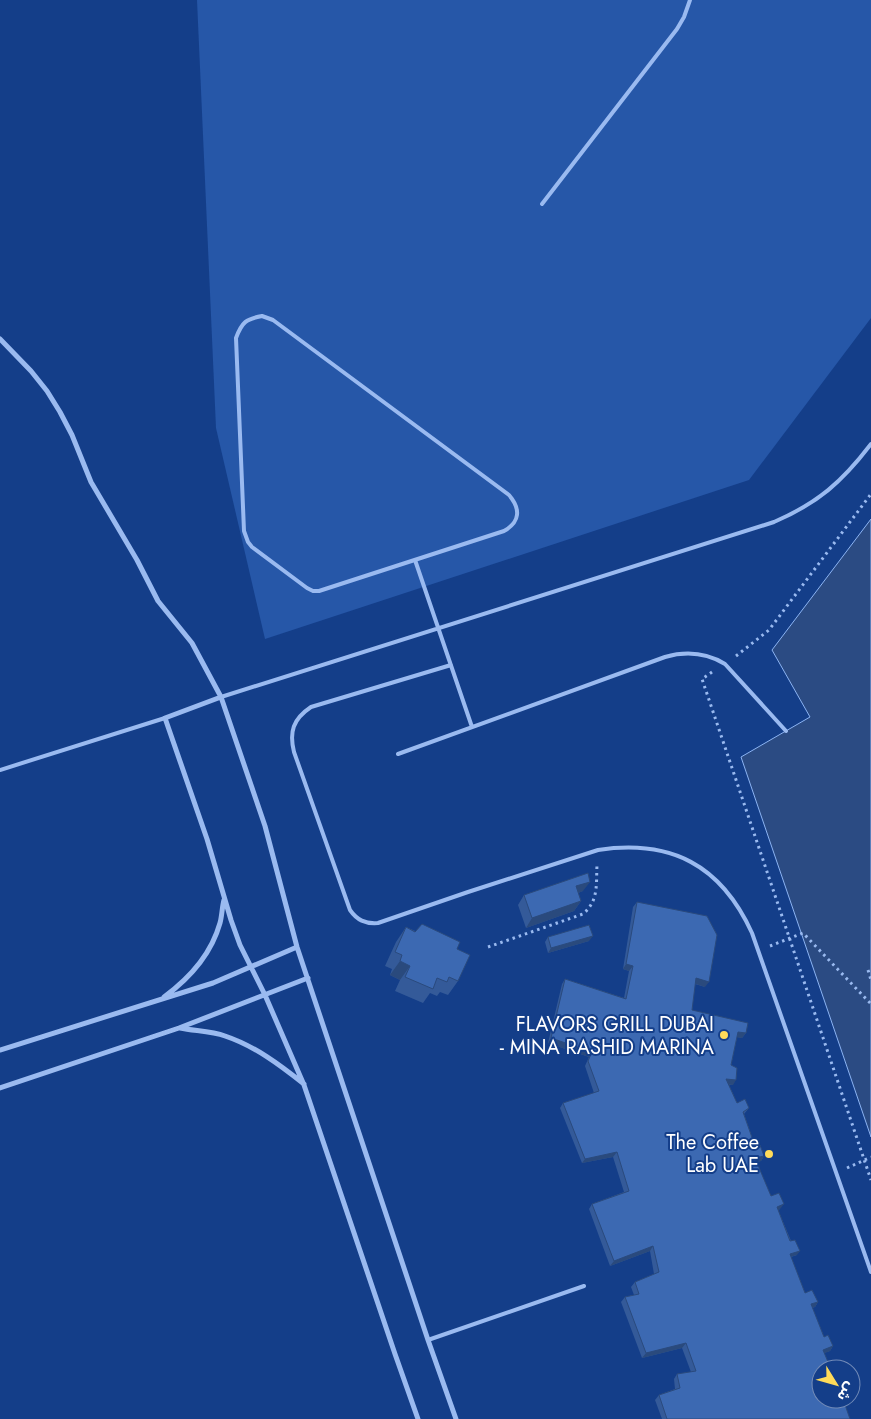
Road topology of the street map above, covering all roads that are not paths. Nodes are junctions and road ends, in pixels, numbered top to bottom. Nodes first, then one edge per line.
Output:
1 (690, 0) edge
2 (542, 204) dead end
3 (0, 338) edge
4 (871, 444) edge
5 (415, 560) junction
6 (438, 629) junction
7 (451, 665) junction
8 (221, 698) junction
9 (166, 718) junction
10 (472, 727) junction
11 (786, 731) dead end
12 (398, 754) dead end
13 (0, 770) edge
14 (224, 897) junction
15 (298, 947) junction
16 (250, 968) junction
17 (308, 978) junction
18 (265, 995) junction
19 (159, 1000) junction
20 (179, 1028) junction
21 (0, 1050) edge
22 (304, 1085) junction
23 (0, 1088) edge
24 (871, 1272) edge
25 (584, 1286) dead end
26 (428, 1340) junction
27 (418, 1419) edge
28 (456, 1419) edge

1 - 2 lane
3 - 8 street
4 - 6 lane
5 - 5 lane
5 - 6 lane
6 - 7 lane
6 - 8 lane
7 - 10 lane
7 - 24 lane
8 - 9 street
8 - 15 street
9 - 13 lane
9 - 14 street
10 - 11 lane
10 - 12 lane
14 - 16 street
14 - 19 street
15 - 16 street
15 - 17 street
16 - 18 street
16 - 19 street
17 - 18 street
17 - 26 street
18 - 20 street
18 - 22 street
19 - 21 street
20 - 22 street
20 - 23 street
22 - 27 street
25 - 26 lane
26 - 28 street

